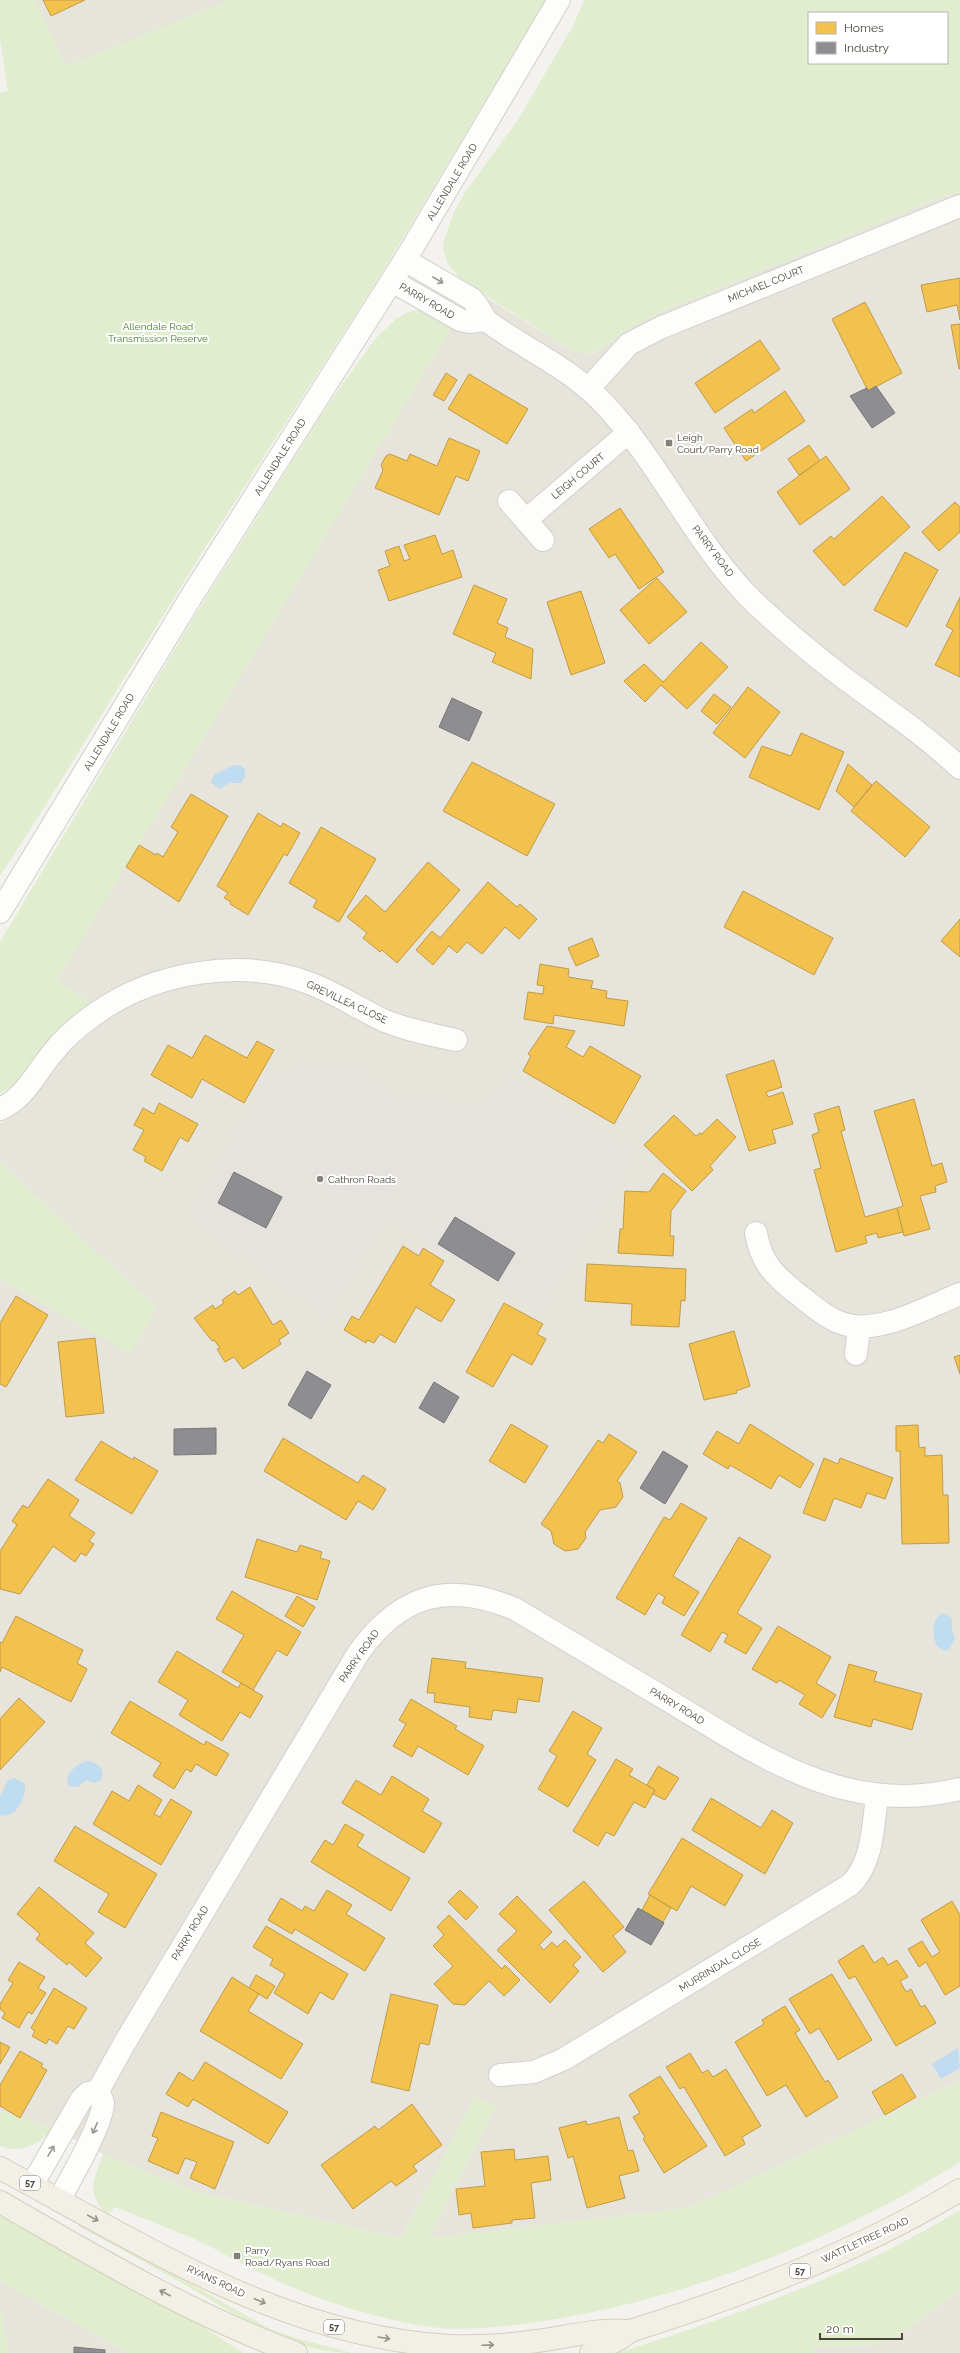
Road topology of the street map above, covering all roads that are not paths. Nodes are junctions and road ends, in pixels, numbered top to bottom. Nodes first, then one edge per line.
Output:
1 (559, 0) edge
2 (960, 206) edge
3 (405, 260) junction
4 (392, 281) junction
5 (485, 320) junction
6 (589, 388) junction
7 (629, 432) junction
8 (509, 501) dead end
9 (526, 520) junction
10 (543, 540) dead end
11 (960, 768) edge
12 (0, 912) edge
13 (456, 1040) dead end
14 (0, 1109) edge
15 (756, 1233) dead end
16 (960, 1294) edge
17 (859, 1328) junction
18 (856, 1354) dead end
19 (960, 1789) edge
20 (877, 1796) junction
21 (500, 2075) dead end
22 (98, 2092) junction
23 (0, 2168) edge
24 (32, 2185) junction
25 (960, 2190) edge
26 (59, 2200) junction
27 (8, 2207) edge
28 (44, 2228) junction
29 (630, 2331) junction
30 (421, 2348) edge
31 (449, 2349) edge
32 (296, 2353) edge
33 (591, 2353) edge

1 - 3 street, ALLENDALE ROAD
2 - 6 street, MICHAEL COURT
3 - 4 street, ALLENDALE ROAD
3 -> 5 street
4 - 5 street, PARRY ROAD
4 - 12 street, ALLENDALE ROAD
5 - 6 street, PARRY ROAD
6 - 7 street, PARRY ROAD
7 - 9 street, LEIGH COURT
7 - 11 street, PARRY ROAD
8 - 9 street
9 - 10 street
13 - 14 street, GREVILLEA CLOSE
15 - 17 street
16 - 17 street
17 - 18 street
19 - 20 street, PARRY ROAD
20 - 21 street, MURRINDAL CLOSE
20 - 22 street, PARRY ROAD
24 -> 22 street
22 -> 26 street
23 - 24 main road, RYANS ROAD / 57
24 - 26 main road, RYANS ROAD / 57
24 - 27 main road
25 - 29 main road, WATTLETREE ROAD / 57
26 - 28 main road
26 -> 30 main road, RYANS ROAD / 57
27 - 28 main road
32 -> 28 main road
31 -> 29 main road, WATTLETREE ROAD / 57
29 - 33 main road, WATTLETREE ROAD / 57
30 - 31 main road, RYANS ROAD / 57

